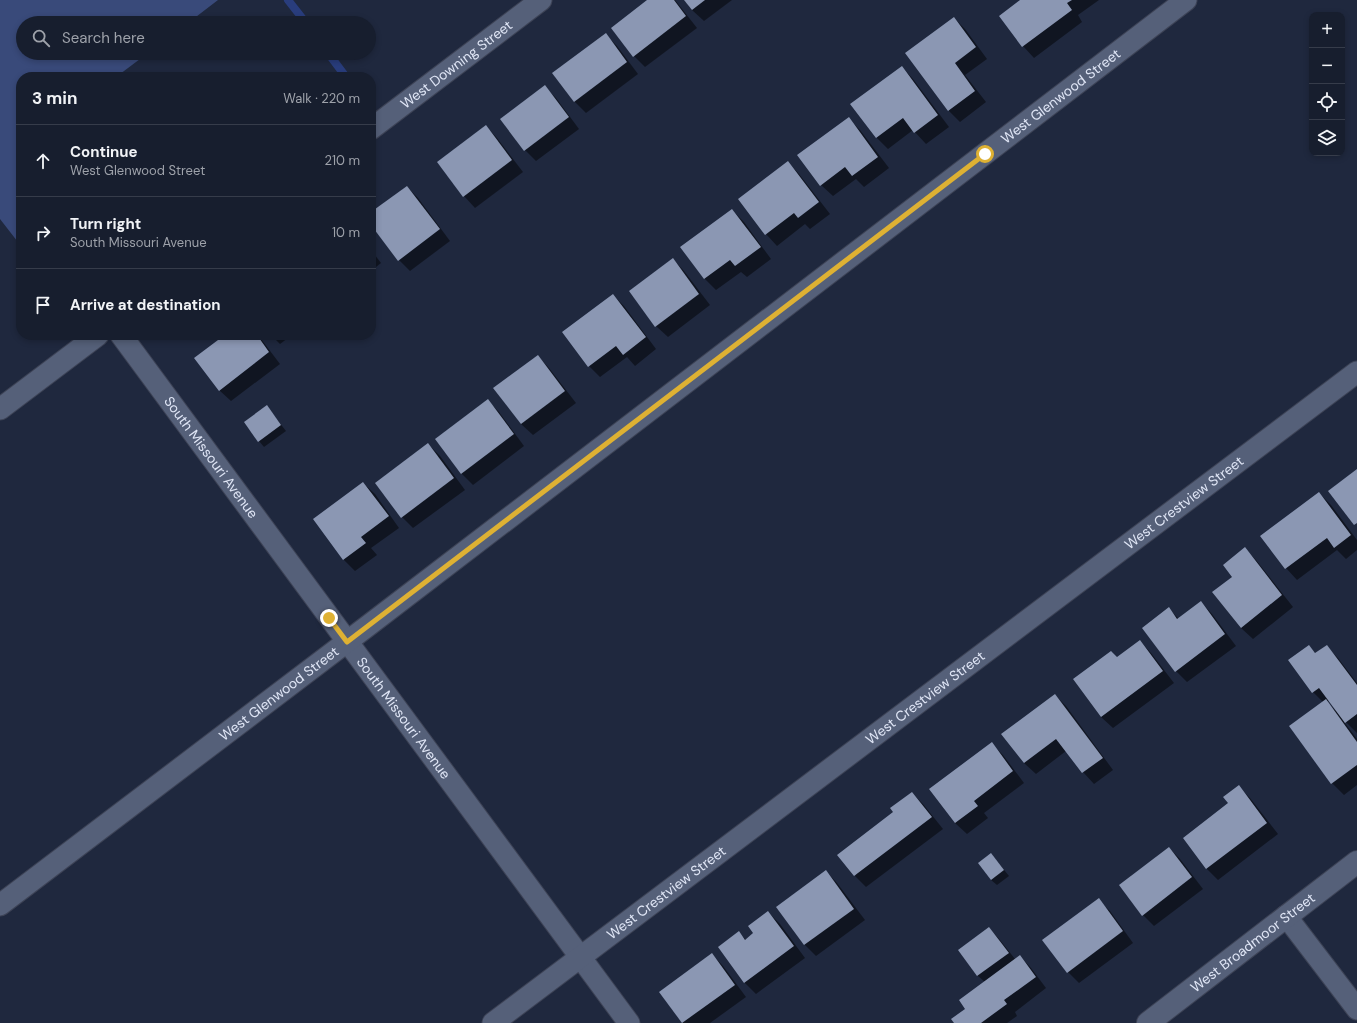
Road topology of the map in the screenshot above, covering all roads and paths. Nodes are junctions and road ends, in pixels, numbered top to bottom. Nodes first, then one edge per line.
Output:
1 (541, 0) edge
2 (1186, 0) edge
3 (376, 125) edge
4 (91, 340) edge
5 (125, 340) edge
6 (1357, 372) edge
7 (0, 409) edge
8 (347, 642) junction
9 (1357, 862) edge
10 (0, 905) edge
11 (1286, 916) junction
12 (581, 958) junction
13 (1357, 1009) edge
14 (493, 1023) edge
15 (629, 1023) edge
16 (1148, 1023) edge

1 - 3 street, West Downing Street
2 - 8 street, West Glenwood Street
4 - 7 street
5 - 8 street, South Missouri Avenue
6 - 12 street, West Crestview Street
8 - 10 street, West Glenwood Street
8 - 12 street, South Missouri Avenue
9 - 11 street, West Broadmoor Street
11 - 13 street
11 - 16 street, West Broadmoor Street
12 - 14 street, West Crestview Street
12 - 15 street, South Missouri Avenue

